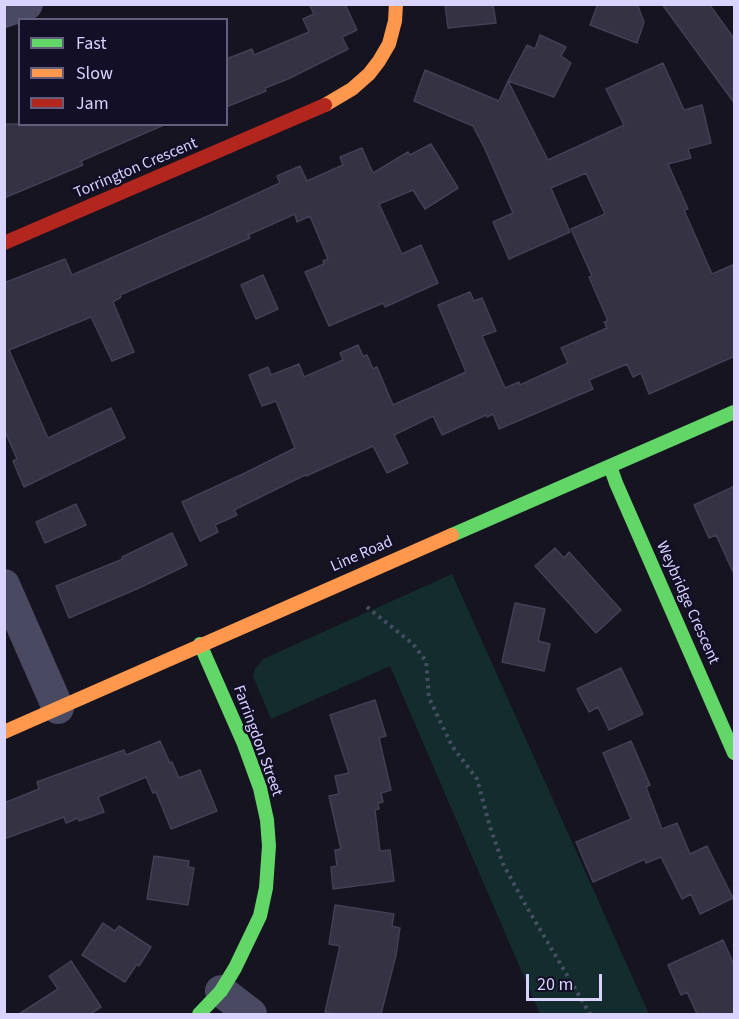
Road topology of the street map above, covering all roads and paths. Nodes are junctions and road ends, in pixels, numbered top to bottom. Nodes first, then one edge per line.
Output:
1 (27, 4) edge
2 (396, 4) edge
3 (4, 12) edge
4 (4, 243) edge
5 (735, 412) edge
6 (610, 466) junction
7 (4, 585) edge
8 (367, 608) dead end
9 (200, 644) junction
10 (58, 708) junction
11 (4, 732) edge
12 (735, 753) edge
13 (221, 991) junction
14 (199, 1014) edge
15 (251, 1014) edge
16 (590, 1014) edge

1 - 3 street
2 - 4 street, Torrington Crescent
5 - 6 street, Line Road
6 - 9 street, Line Road
6 - 12 street, Weybridge Crescent
7 - 10 street
8 - 16 path
9 - 10 street, Line Road
9 - 13 street, Farringdon Street
10 - 11 street, Line Road
13 - 14 street, Farringdon Street
13 - 15 street

